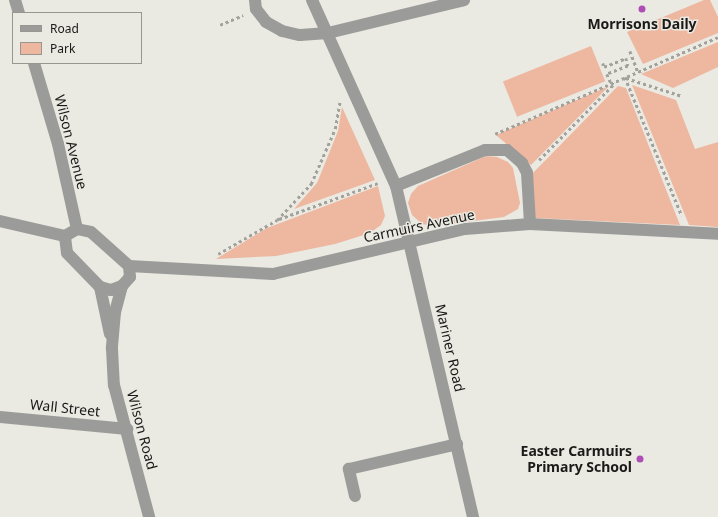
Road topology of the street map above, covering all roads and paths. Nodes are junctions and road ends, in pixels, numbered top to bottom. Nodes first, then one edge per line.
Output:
1 (15, 0) edge
2 (312, 0) edge
3 (464, 0) edge
4 (255, 5) edge
5 (19, 12) edge
6 (220, 25) dead end
7 (328, 34) junction
8 (718, 37) edge
9 (630, 51) dead end
10 (603, 63) dead end
11 (34, 64) edge
12 (638, 72) junction
13 (625, 77) junction
14 (617, 81) junction
15 (611, 83) junction
16 (353, 89) junction
17 (682, 96) dead end
18 (484, 150) junction
19 (526, 173) junction
20 (394, 182) junction
21 (277, 220) junction
22 (0, 222) edge
23 (530, 224) junction
24 (77, 229) junction
25 (689, 233) junction
26 (718, 234) edge
27 (66, 236) junction
28 (408, 242) junction
29 (217, 255) dead end
30 (129, 266) junction
31 (122, 286) junction
32 (100, 287) junction
33 (112, 349) junction
34 (0, 417) edge
35 (127, 429) junction
36 (457, 444) junction
37 (355, 496) dead end
38 (149, 517) edge
39 (473, 517) edge

1 - 5 street
2 - 7 street, Mariner Road
3 - 7 street
4 - 6 path
4 - 7 street
7 - 16 street, Mariner Road
8 - 12 path
9 - 12 path
10 - 15 path
11 - 24 street, Wilson Avenue
12 - 13 path
13 - 14 path
13 - 17 path
13 - 25 path
14 - 15 path
14 - 19 path
15 - 18 path
16 - 20 street, Mariner Road
16 - 21 path
18 - 19 street
18 - 20 street
19 - 23 street
20 - 21 path
20 - 28 street, Mariner Road
21 - 29 path
22 - 27 street
23 - 25 street, Carmuirs Avenue
23 - 28 street, Carmuirs Avenue
24 - 27 street
24 - 30 street
25 - 26 street, Carmuirs Avenue
27 - 32 street
28 - 30 street, Carmuirs Avenue
28 - 36 street, Mariner Road
30 - 31 street, Wilson Road
31 - 32 street
31 - 33 street, Wilson Road
32 - 33 street, Wilson Road
33 - 35 street, Wilson Road
34 - 35 street, Wall Street
35 - 38 street, Wilson Road
36 - 37 street
36 - 39 street, Mariner Road

